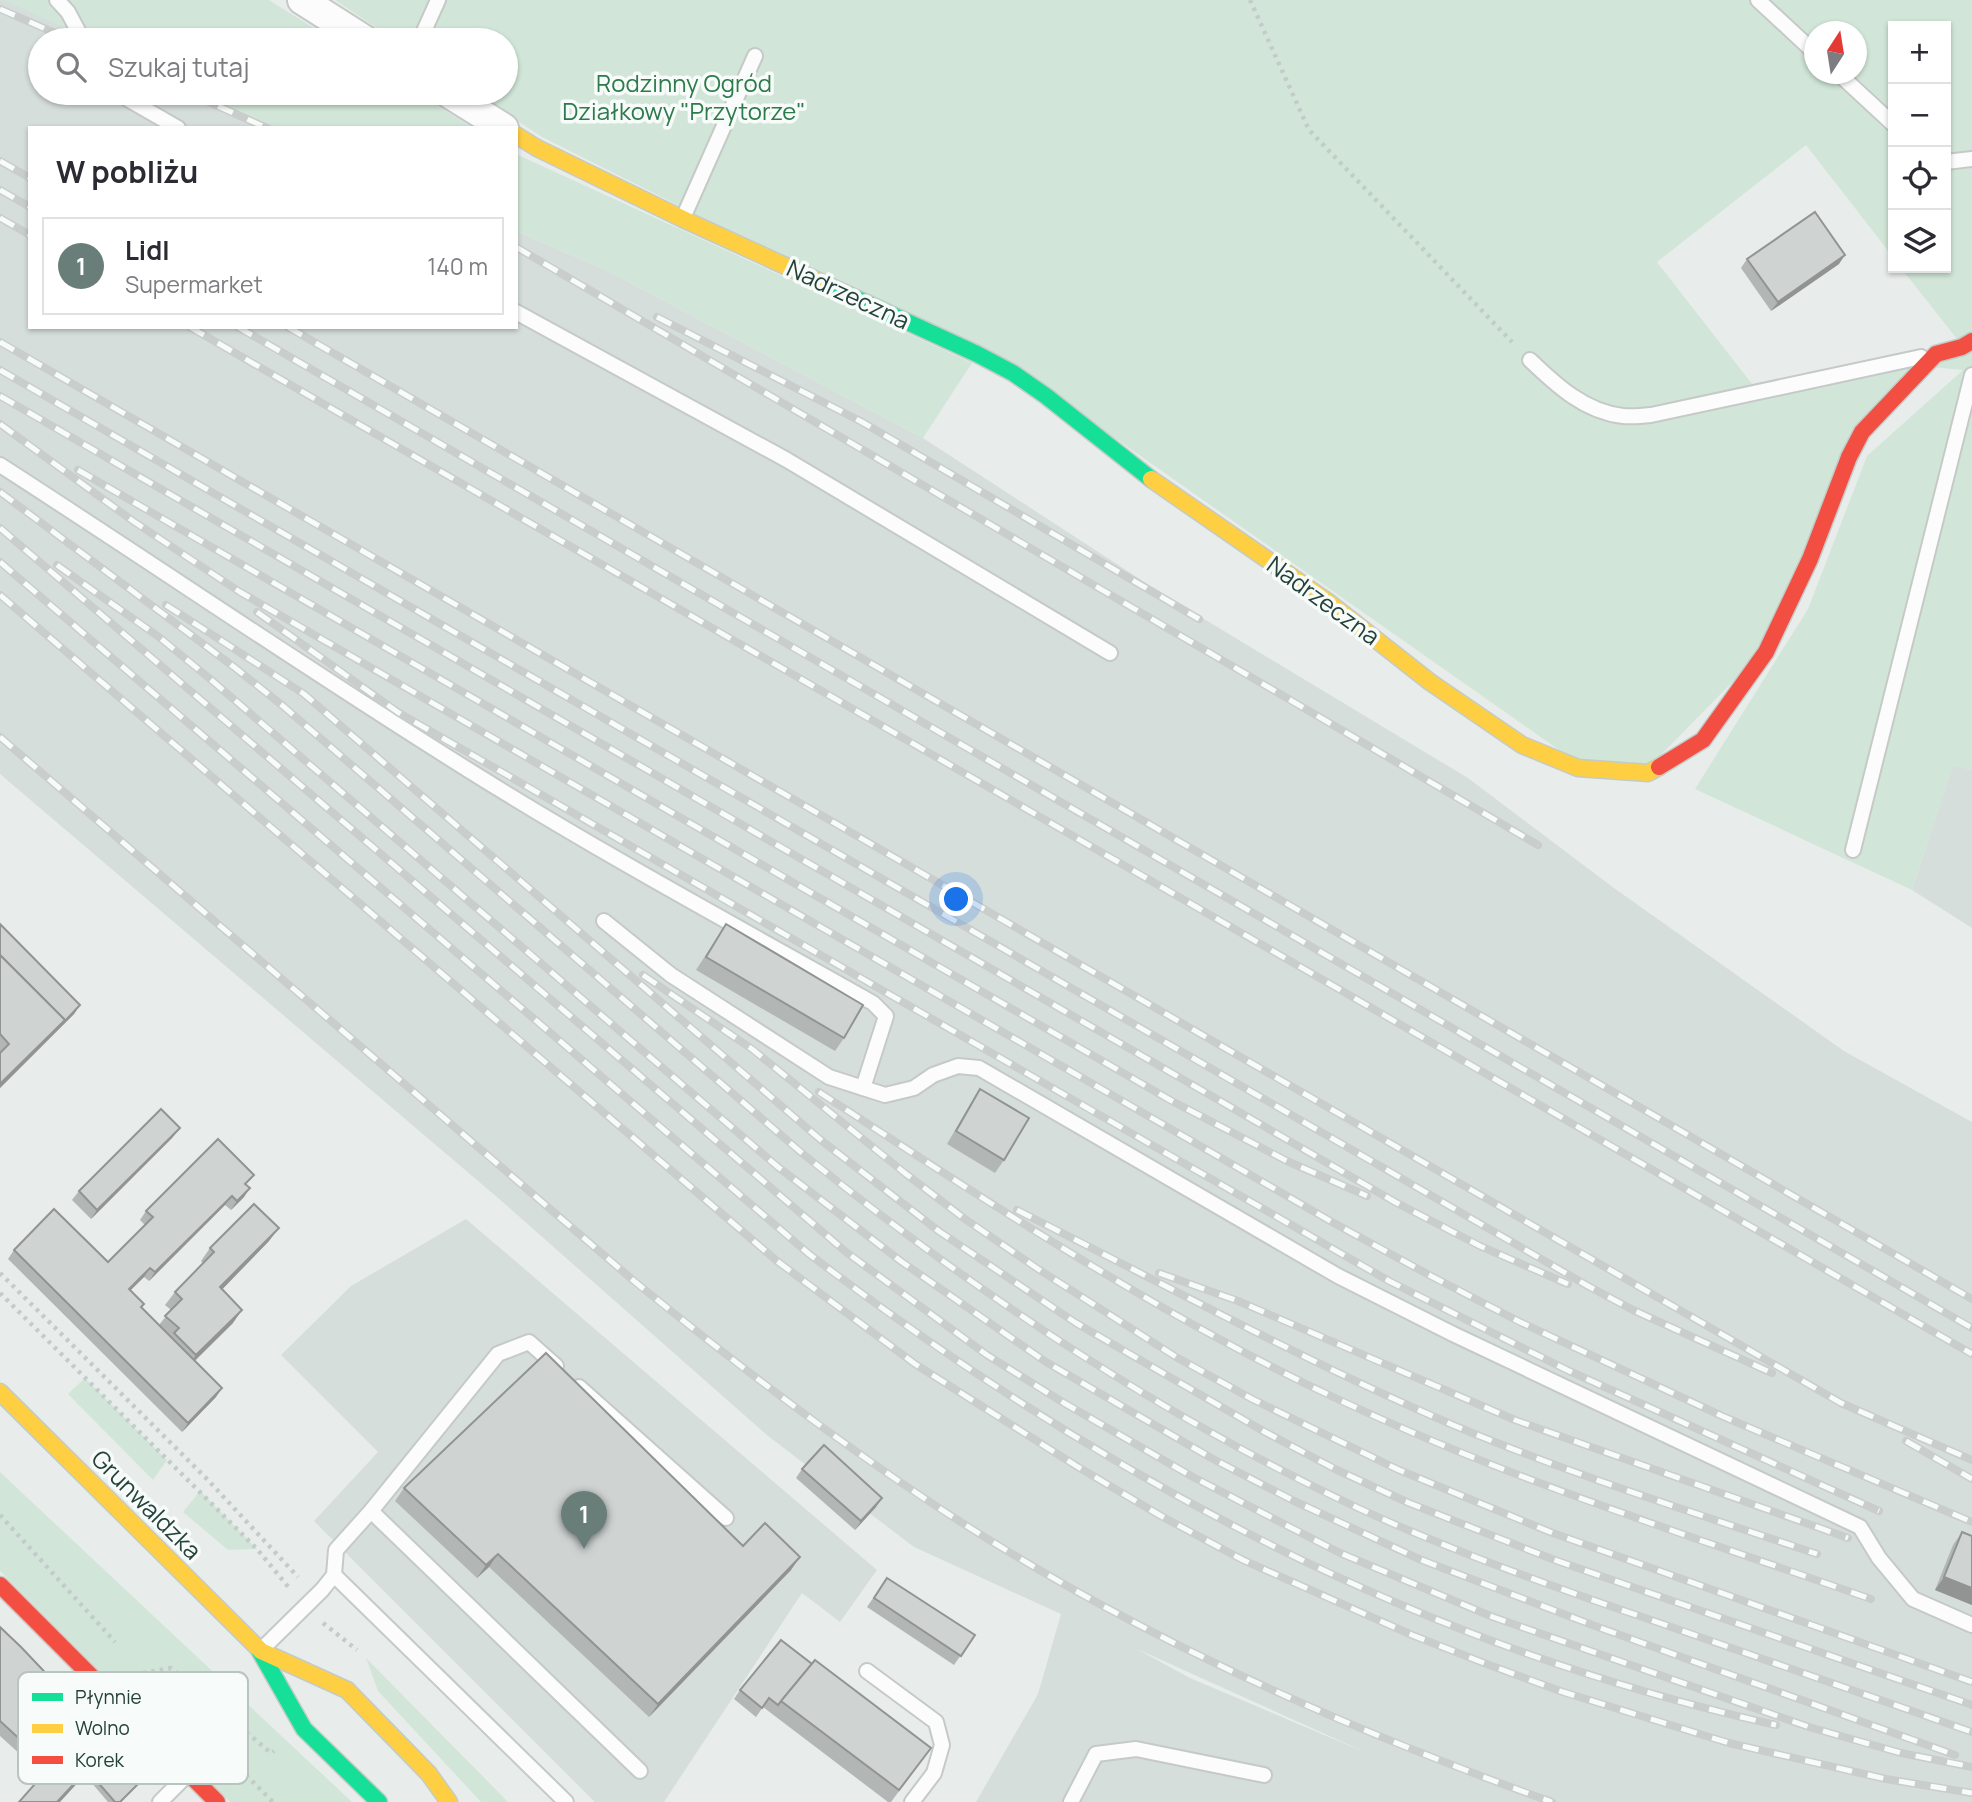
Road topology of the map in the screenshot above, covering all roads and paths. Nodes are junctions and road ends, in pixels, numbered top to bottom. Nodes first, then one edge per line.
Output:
1 (57, 0) edge
2 (302, 0) edge
3 (438, 0) edge
4 (1250, 0) edge
5 (1758, 0) edge
6 (77, 28) edge
7 (346, 28) edge
8 (425, 28) edge
9 (1804, 41) edge
10 (755, 56) dead end
11 (1850, 84) edge
12 (138, 105) edge
13 (467, 105) edge
14 (1888, 119) edge
15 (175, 126) edge
16 (501, 126) edge
17 (518, 136) edge
18 (1972, 159) edge
19 (1951, 161) edge
20 (683, 219) junction
21 (518, 313) edge
22 (1967, 344) edge
23 (1936, 354) junction
24 (1530, 360) joint
25 (1972, 361) edge
26 (1972, 376) edge
27 (0, 465) edge
28 (1110, 653) dead end
29 (1853, 850) dead end
30 (604, 920) dead end
31 (863, 1088) junction
32 (0, 1273) edge
33 (0, 1293) edge
34 (0, 1392) edge
35 (371, 1511) junction
36 (0, 1516) edge
37 (726, 1518) dead end
38 (334, 1575) junction
39 (0, 1585) edge
40 (310, 1602) junction
41 (1972, 1625) edge
42 (116, 1644) dead end
43 (261, 1651) junction
44 (366, 1657) dead end
45 (134, 1664) dead end
46 (867, 1671) dead end
47 (87, 1672) edge
48 (142, 1672) edge
49 (640, 1771) dead end
50 (1264, 1774) dead end
51 (248, 1776) edge
52 (178, 1784) edge
53 (198, 1784) edge
54 (160, 1802) edge
55 (217, 1802) edge
56 (273, 1802) edge
57 (379, 1802) edge
58 (449, 1802) edge
59 (566, 1802) edge
60 (912, 1802) edge
61 (1071, 1802) edge

1 - 6 lane
2 - 7 street
3 - 8 lane
4 - 24 path
5 - 9 lane
10 - 20 lane
11 - 14 lane
12 - 15 lane
13 - 16 street
17 - 20 street, Nadrzeczna
18 - 19 lane
20 - 23 street, Nadrzeczna
21 - 28 lane
22 - 23 street
22 - 25 lane
23 - 24 lane
26 - 29 lane
27 - 31 lane
30 - 31 lane
31 - 41 lane
32 - 40 path
33 - 40 path
34 - 43 street, Grunwaldzka
35 - 37 lane
35 - 38 lane
35 - 49 lane
36 - 42 path
38 - 40 lane
38 - 59 lane
39 - 47 street
40 - 43 lane
40 - 44 path
43 - 57 street, Grunwaldzka
43 - 58 street, Grunwaldzka
45 - 48 path
46 - 60 lane
50 - 61 lane
51 - 56 path
52 - 54 lane
53 - 55 street

